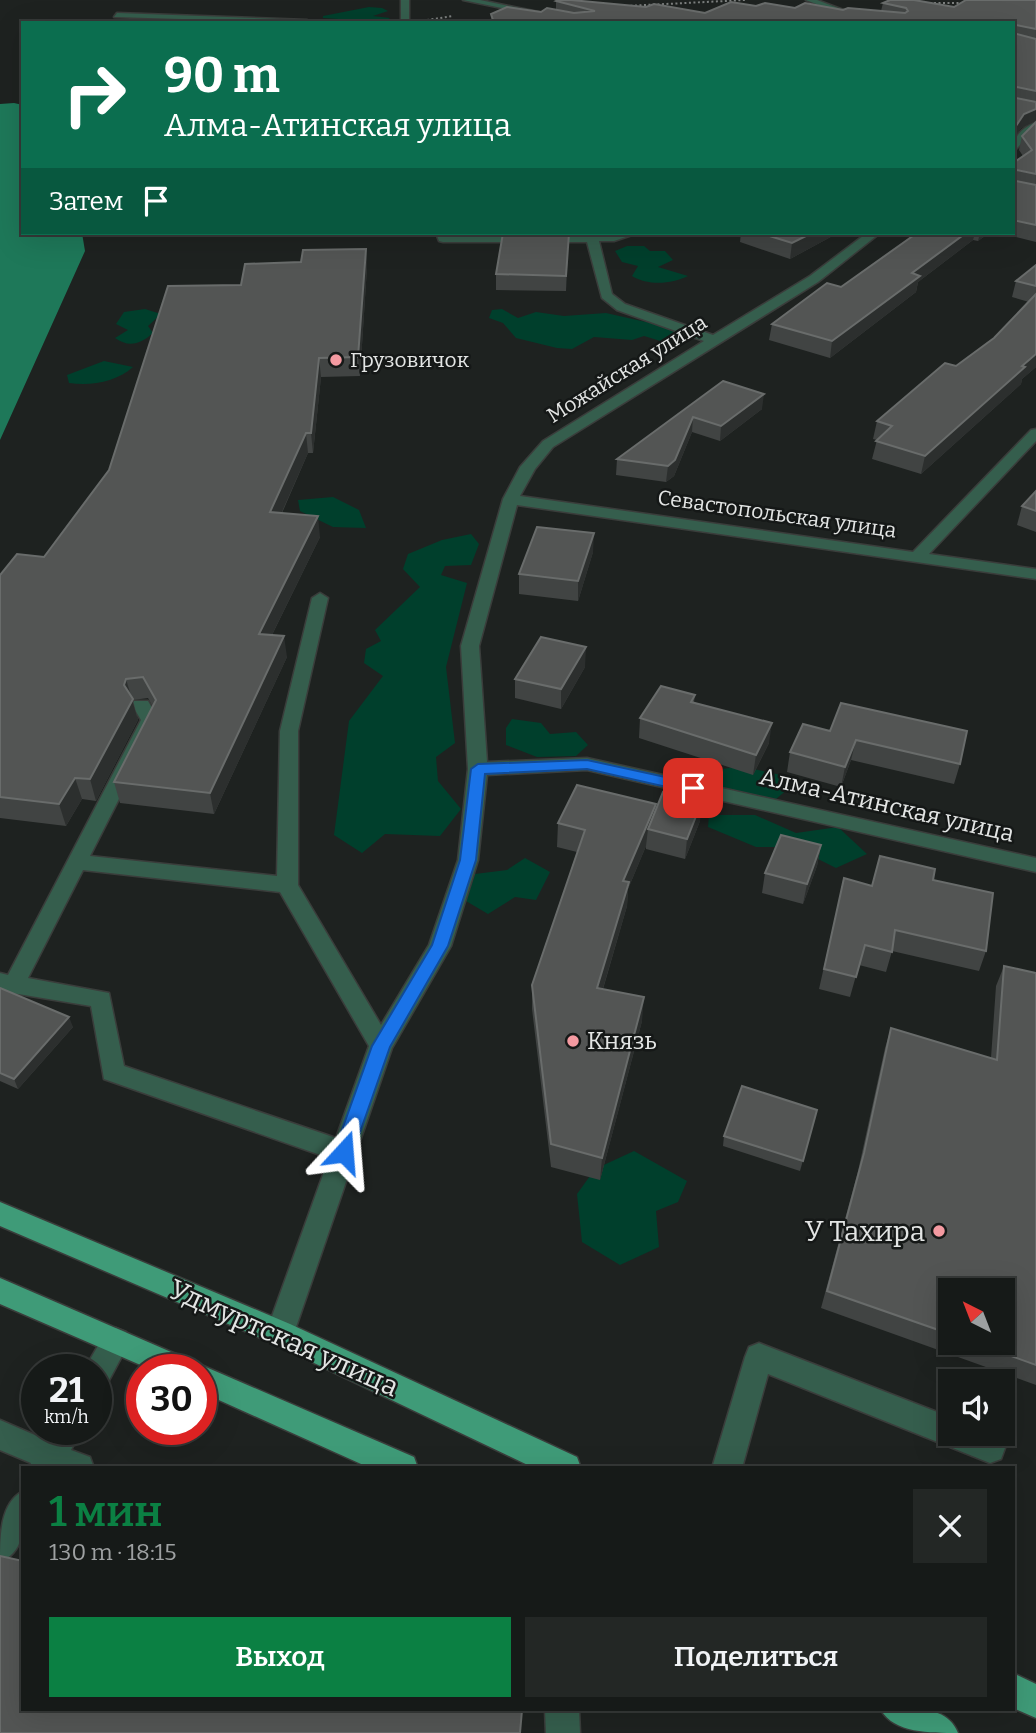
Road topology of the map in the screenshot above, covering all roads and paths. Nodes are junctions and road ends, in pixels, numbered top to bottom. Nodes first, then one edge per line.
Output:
1 (405, 0) edge
2 (467, 0) edge
3 (745, 0) edge
4 (810, 0) edge
5 (963, 0) edge
6 (925, 3) edge
7 (956, 3) junction
8 (968, 3) edge
9 (615, 7) edge
10 (117, 15) dead end
11 (260, 21) edge
12 (405, 21) edge
13 (577, 21) edge
14 (888, 21) edge
15 (1036, 125) edge
16 (1015, 146) edge
17 (442, 235) edge
18 (591, 235) edge
19 (625, 235) edge
20 (871, 235) edge
21 (712, 338) junction
22 (1036, 433) edge
23 (511, 499) junction
24 (919, 555) junction
25 (1036, 574) edge
26 (320, 598) dead end
27 (141, 705) dead end
28 (478, 769) junction
29 (77, 862) junction
30 (1036, 865) edge
31 (287, 885) junction
32 (7, 983) edge
33 (381, 1046) junction
34 (344, 1152) junction
35 (0, 1214) edge
36 (0, 1291) edge
37 (280, 1333) junction
38 (116, 1341) junction
39 (109, 1354) edge
40 (146, 1354) edge
41 (217, 1384) edge
42 (938, 1427) edge
43 (0, 1435) edge
44 (985, 1446) edge
45 (990, 1448) dead end
46 (54, 1451) edge
47 (76, 1466) edge
48 (399, 1466) edge
49 (562, 1466) edge
50 (728, 1466) edge
51 (21, 1509) edge
52 (0, 1546) edge
53 (1015, 1691) edge
54 (1036, 1701) edge
55 (562, 1711) edge
56 (900, 1711) edge
57 (563, 1733) edge
58 (941, 1733) edge

1 - 12 street
2 - 13 street
3 - 9 path
4 - 14 street
5 - 7 path
6 - 7 path
7 - 8 path
10 - 11 street
15 - 16 street
17 - 18 street
18 - 19 street
18 - 21 street
20 - 21 street, Можайская улица
21 - 23 street, Можайская улица
22 - 24 street
23 - 24 street, Севастопольская улица
23 - 28 street, Можайская улица
24 - 25 street, Севастопольская улица
26 - 31 street
27 - 29 street
28 - 30 street, Алма-Атинская улица
28 - 33 street, Можайская улица
29 - 31 street
29 - 32 street
31 - 33 street
32 - 34 street
33 - 34 street, Можайская улица
34 - 37 street, Можайская улица
35 - 37 main road, Удмуртская улица
36 - 38 main road
37 - 49 main road, Удмуртская улица
38 - 39 street
38 - 40 main road
41 - 48 main road
42 - 50 street
43 - 46 street
44 - 45 street
46 - 47 street
51 - 52 street
53 - 54 main road
55 - 57 street
56 - 58 main road

